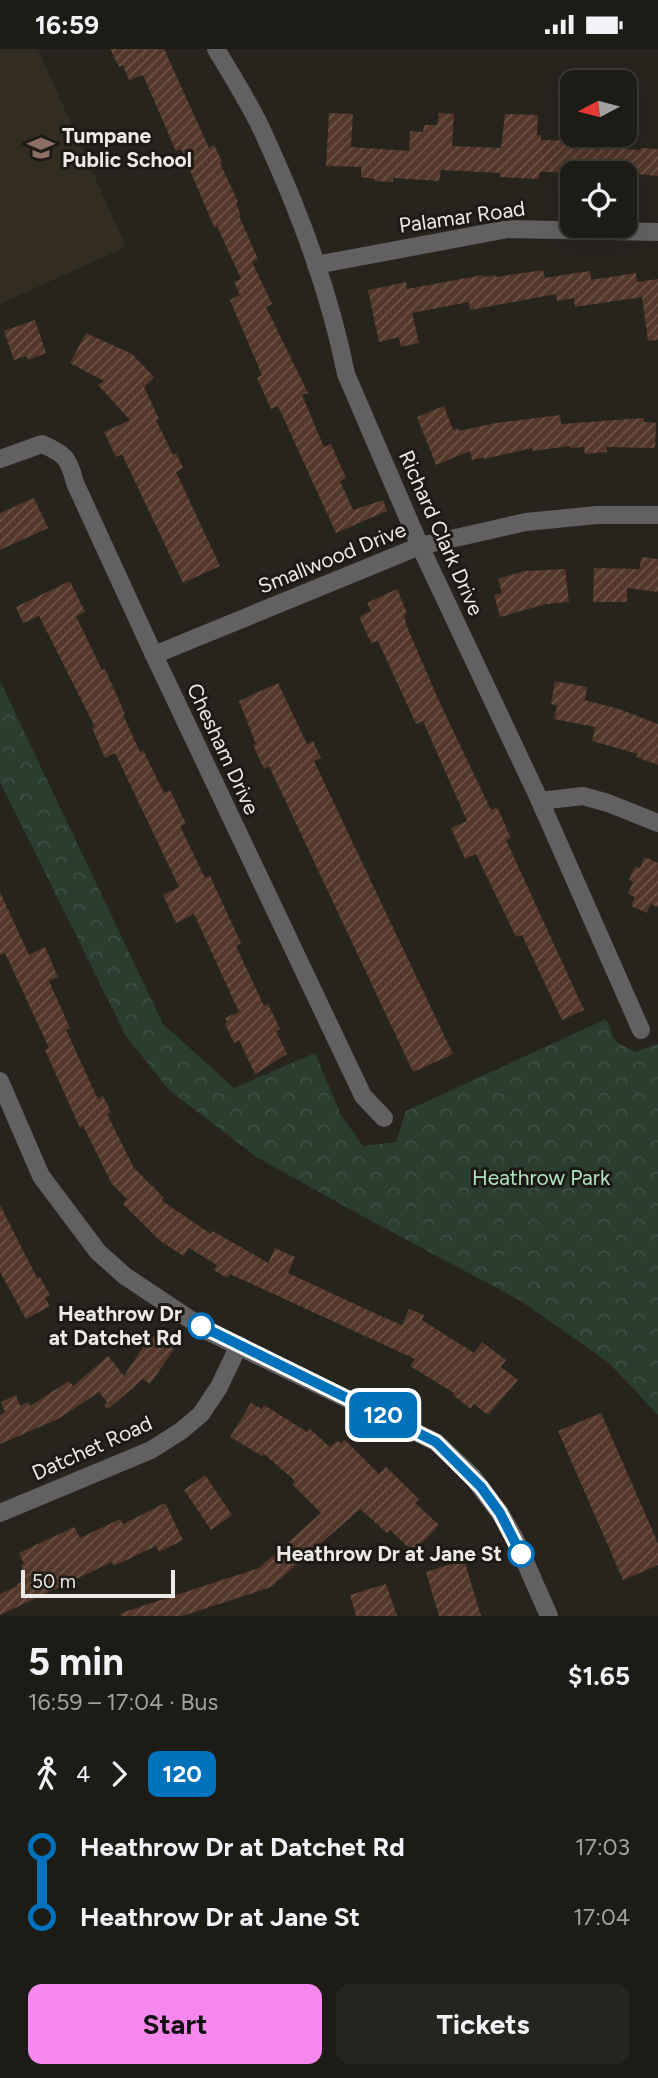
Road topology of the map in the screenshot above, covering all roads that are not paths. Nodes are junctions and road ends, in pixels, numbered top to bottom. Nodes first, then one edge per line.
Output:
1 (216, 49) edge
2 (658, 232) edge
3 (316, 265) junction
4 (0, 460) edge
5 (658, 516) edge
6 (420, 546) junction
7 (154, 655) junction
8 (540, 800) junction
9 (658, 823) edge
10 (640, 1030) dead end
11 (0, 1081) edge
12 (384, 1118) dead end
13 (239, 1345) junction
14 (0, 1513) edge
15 (549, 1616) edge

1 - 3 street, Richard Clark Drive
2 - 3 street, Palamar Road
3 - 6 street, Richard Clark Drive
4 - 7 street, Chesham Drive
5 - 6 street, Smallwood Drive
6 - 7 street, Smallwood Drive
6 - 8 street, Richard Clark Drive
7 - 12 street, Chesham Drive
8 - 9 street
8 - 10 street, Richard Clark Drive
11 - 13 street
13 - 14 street, Datchet Road
13 - 15 street

